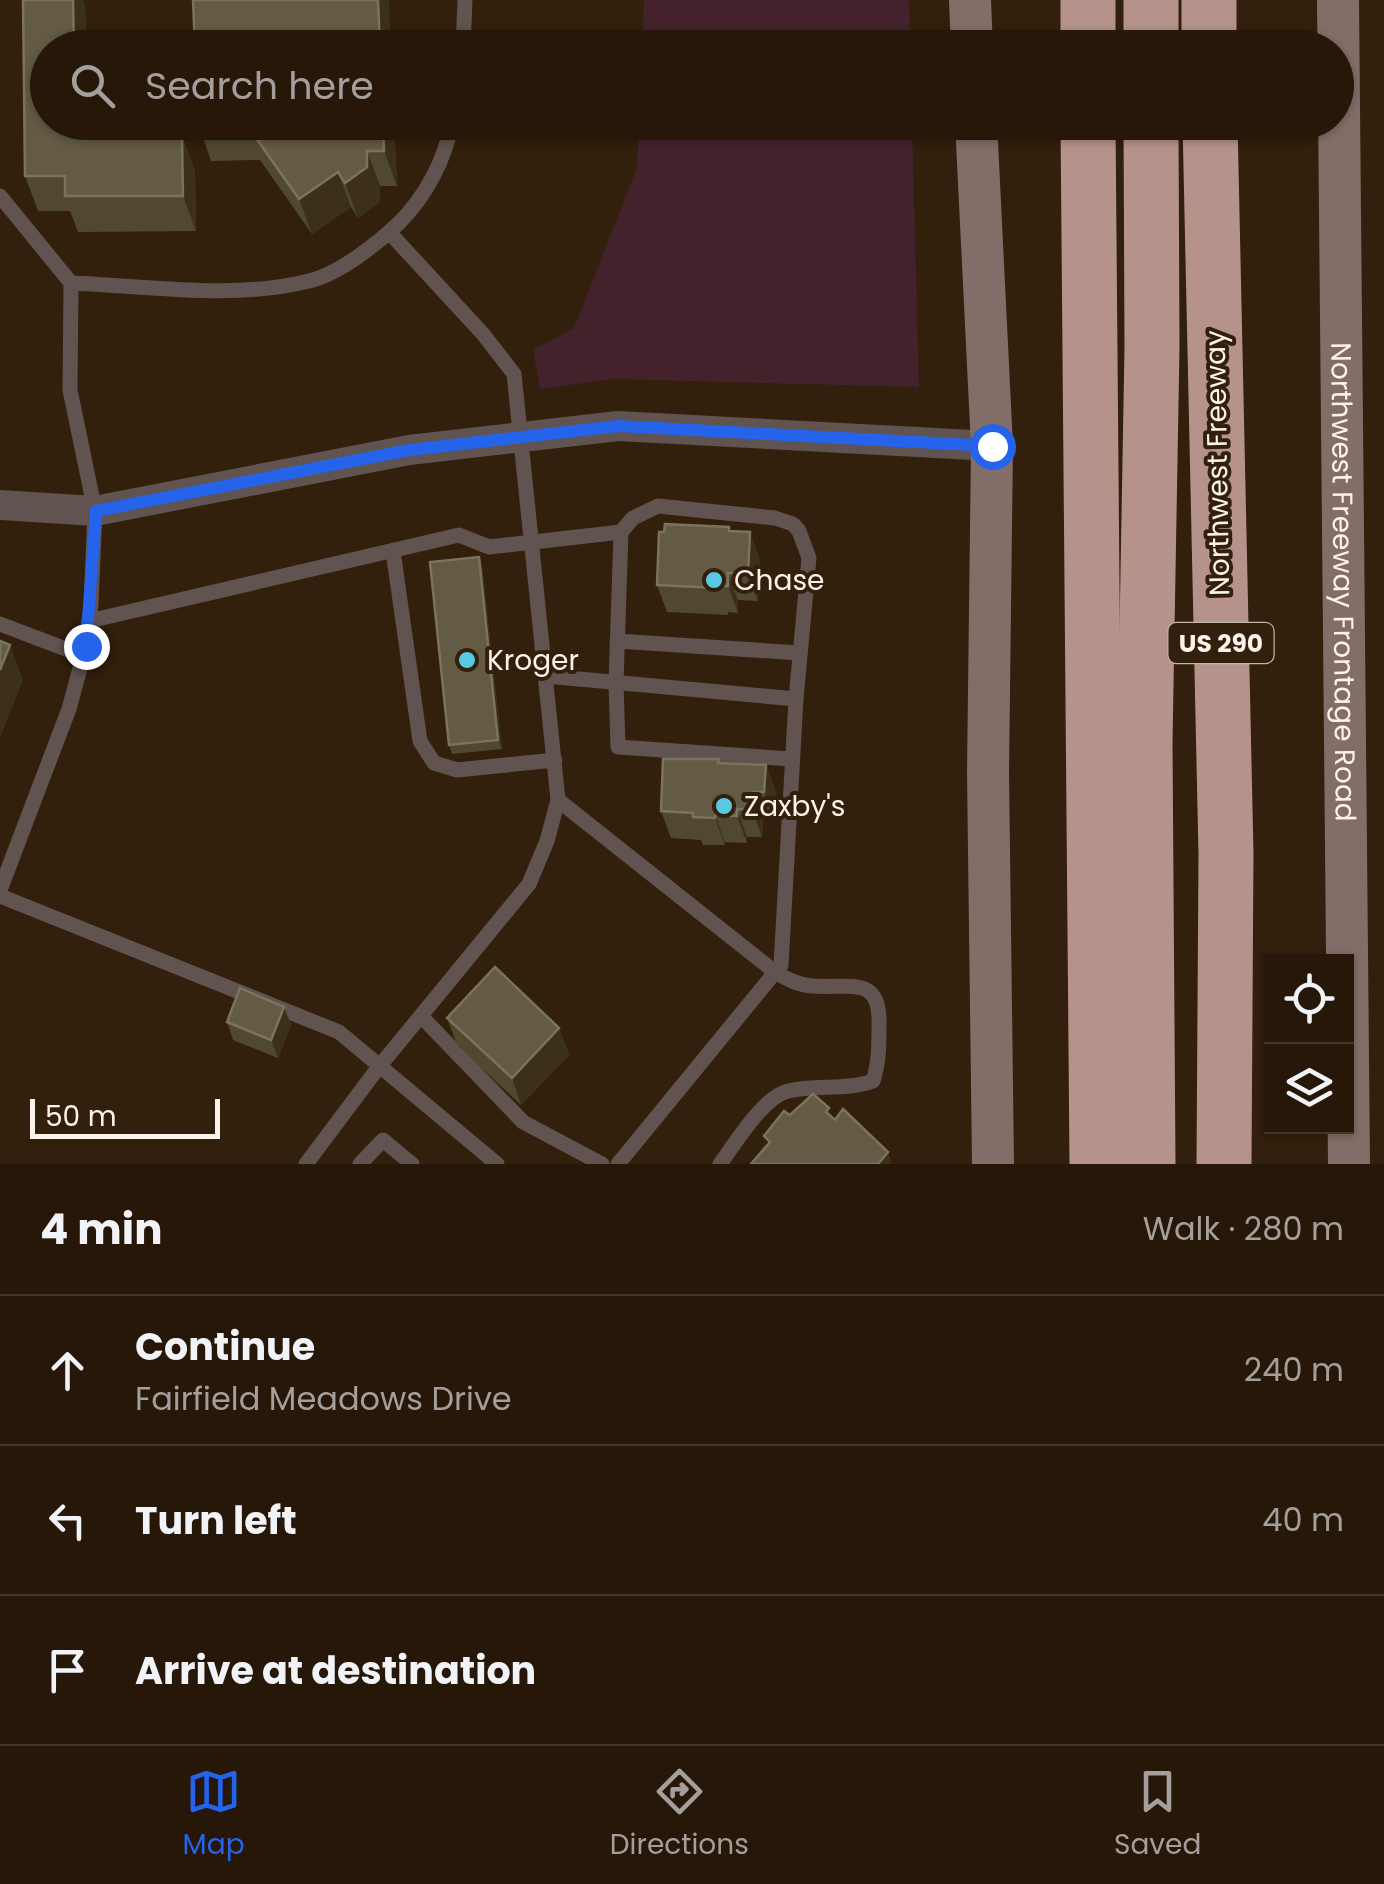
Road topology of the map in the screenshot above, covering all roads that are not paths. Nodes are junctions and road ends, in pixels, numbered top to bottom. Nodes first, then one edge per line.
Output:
1 (465, 0) edge
2 (970, 0) edge
3 (1088, 0) edge
4 (1151, 0) edge
5 (1208, 0) edge
6 (1338, 0) edge
7 (464, 30) edge
8 (971, 30) edge
9 (1088, 30) edge
10 (1151, 30) edge
11 (1209, 30) edge
12 (1338, 30) edge
13 (448, 140) edge
14 (977, 140) edge
15 (1088, 140) edge
16 (1152, 140) edge
17 (1210, 140) edge
18 (1339, 140) edge
19 (0, 196) edge
20 (388, 232) junction
21 (71, 282) junction
22 (1152, 347) junction
23 (521, 437) junction
24 (992, 446) junction
25 (0, 506) edge
26 (96, 511) junction
27 (621, 532) junction
28 (534, 540) junction
29 (392, 550) junction
30 (89, 621) junction
31 (0, 624) edge
32 (617, 641) junction
33 (800, 654) junction
34 (84, 656) junction
35 (546, 676) junction
36 (616, 683) junction
37 (796, 699) junction
38 (791, 759) junction
39 (555, 760) junction
40 (558, 800) junction
41 (0, 893) edge
42 (775, 972) junction
43 (421, 1016) junction
44 (378, 1068) junction
45 (306, 1164) edge
46 (360, 1164) edge
47 (412, 1164) edge
48 (497, 1164) edge
49 (602, 1164) edge
50 (618, 1164) edge
51 (720, 1164) edge
52 (993, 1164) edge
53 (1097, 1164) edge
54 (1148, 1164) edge
55 (1172, 1164) edge
56 (1224, 1164) edge
57 (1349, 1164) edge

1 - 7 lane
2 - 8 main road
3 - 9 highway
4 - 10 highway
5 - 11 highway
6 - 12 main road, Northwest Freeway Frontage Road
13 - 20 lane
14 - 24 main road
15 - 53 highway
16 - 22 highway
17 - 56 highway, Northwest Freeway / US 290
18 - 57 main road, Northwest Freeway Frontage Road
19 - 21 lane
20 - 21 lane
20 - 23 lane
21 - 26 lane
22 - 54 highway
22 - 55 highway
23 - 24 street
23 - 26 street
23 - 28 lane
24 - 52 main road
25 - 26 street
26 - 30 lane
27 - 28 lane
27 - 32 lane
27 - 33 lane
28 - 29 lane
28 - 35 lane
29 - 30 lane
29 - 39 lane
30 - 34 lane
31 - 34 lane
32 - 33 lane
32 - 36 lane
33 - 37 lane
34 - 41 lane
35 - 36 lane
35 - 39 lane
36 - 37 lane
36 - 38 lane
37 - 38 lane
38 - 42 lane
39 - 40 lane
40 - 42 lane
40 - 43 lane
41 - 44 lane
42 - 50 lane
42 - 51 lane
43 - 44 lane
43 - 49 lane
44 - 45 lane
44 - 48 lane
46 - 47 lane

